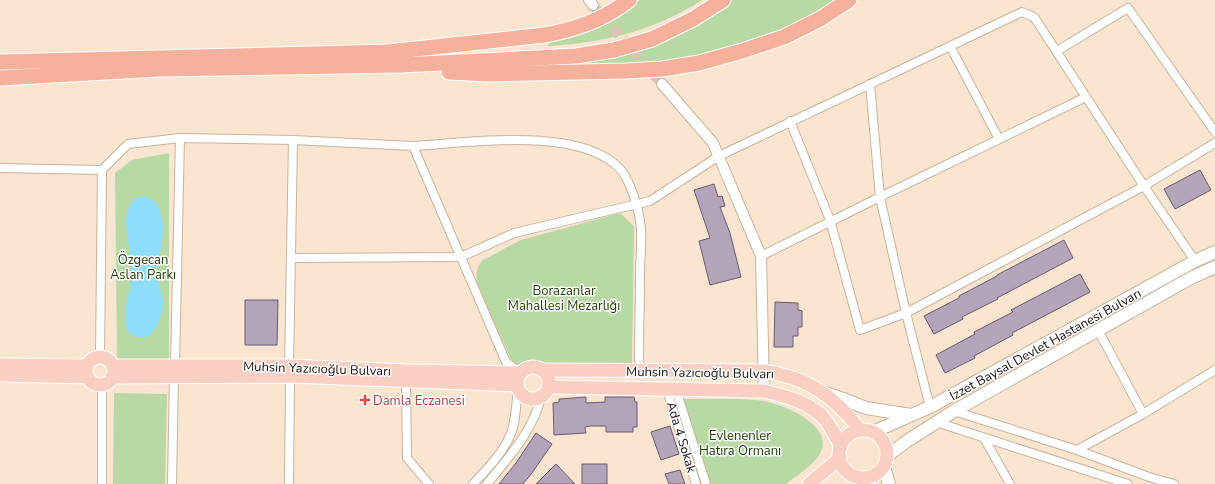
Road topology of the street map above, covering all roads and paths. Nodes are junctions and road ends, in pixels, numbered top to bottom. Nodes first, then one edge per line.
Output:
1 (629, 0) edge
2 (710, 0) edge
3 (723, 0) edge
4 (849, 0) edge
5 (950, 46) junction
6 (1057, 51) junction
7 (388, 52) junction
8 (0, 62) edge
9 (401, 65) junction
10 (0, 78) edge
11 (662, 84) tunnel mouth
12 (870, 84) junction
13 (1086, 97) junction
14 (790, 121) junction
15 (1215, 132) edge
16 (180, 138) junction
17 (999, 139) junction
18 (293, 140) junction
19 (1215, 143) edge
20 (413, 146) junction
21 (719, 156) junction
22 (0, 168) edge
23 (102, 170) junction
24 (1144, 186) junction
25 (880, 197) junction
26 (636, 204) junction
27 (830, 220) junction
28 (1215, 252) edge
29 (761, 256) junction
30 (461, 257) junction
31 (292, 258) junction
32 (1195, 261) junction
33 (1215, 267) edge
34 (1215, 271) edge
35 (906, 312) junction
36 (1098, 330) junction
37 (100, 357) junction
38 (639, 360) dead end
39 (0, 365) edge
40 (543, 370) junction
41 (1215, 370) edge
42 (87, 371) junction
43 (175, 371) junction
44 (290, 371) junction
45 (763, 371) junction
46 (0, 376) edge
47 (109, 376) junction
48 (406, 381) junction
49 (518, 382) junction
50 (550, 387) junction
51 (671, 390) junction
52 (764, 391) junction
53 (821, 392) junction
54 (540, 398) junction
55 (930, 407) junction
56 (954, 411) junction
57 (1143, 414) junction
58 (912, 416) junction
59 (936, 422) junction
60 (860, 430) junction
61 (873, 432) junction
62 (984, 438) junction
63 (1077, 450) junction
64 (840, 452) junction
65 (885, 461) junction
66 (864, 480) edge
67 (102, 484) edge
68 (172, 484) edge
69 (289, 484) edge
70 (429, 484) edge
71 (473, 484) edge
72 (487, 484) edge
73 (696, 484) edge
74 (706, 484) edge
75 (809, 484) edge
76 (846, 484) edge
77 (889, 484) edge
78 (1010, 484) edge
79 (1128, 484) edge
80 (1174, 484) edge

1 - 7 highway
2 - 7 highway
3 - 9 highway
4 - 9 highway
5 - 6 street
5 - 12 street
5 - 17 street
6 - 13 street
6 - 15 street
7 - 8 highway
9 - 10 highway
11 - 21 street
12 - 14 street
12 - 25 street
13 - 17 street
13 - 24 street
14 - 21 street
14 - 27 street
16 - 18 street
16 - 23 street
16 - 43 street
17 - 25 street
18 - 20 street
18 - 31 street
19 - 24 street
20 - 26 street
20 - 30 street
21 - 26 street
21 - 29 street
22 - 23 street
23 - 37 street
24 - 32 street
24 - 35 street
25 - 27 street
25 - 35 street
26 - 30 street
26 - 38 street
27 - 29 street
27 - 35 street
28 - 32 main road, İzzet Baysal Devlet Hastanesi Bulvarı
29 - 45 street
30 - 31 street
30 - 49 street
31 - 44 street
32 - 55 main road, İzzet Baysal Devlet Hastanesi Bulvarı
33 - 34 street
33 - 36 main road, İzzet Baysal Devlet Hastanesi Bulvarı
35 - 55 street
36 - 56 main road, İzzet Baysal Devlet Hastanesi Bulvarı
36 - 57 street
37 - 42 main road
37 - 47 main road
39 - 42 main road
40 - 45 main road, Muhsin Yazıcıoğlu Bulvarı
40 - 49 main road
40 - 50 main road
41 - 57 street
42 - 46 main road
42 - 47 main road
43 - 44 main road, Muhsin Yazıcıoğlu Bulvarı
43 - 47 main road, Muhsin Yazıcıoğlu Bulvarı
43 - 68 street
44 - 48 main road
44 - 49 main road, Muhsin Yazıcıoğlu Bulvarı
44 - 69 street
45 - 52 street
45 - 53 main road, Muhsin Yazıcıoğlu Bulvarı
47 - 67 street
48 - 49 main road
48 - 70 street
49 - 54 main road
49 - 71 street
50 - 51 main road, Muhsin Yazıcıoğlu Bulvarı
50 - 54 main road
51 - 52 main road, Muhsin Yazıcıoğlu Bulvarı
51 - 73 street, Ada 4 Sokak
51 - 74 street, Ada 4 Sokak
52 - 64 main road, Muhsin Yazıcıoğlu Bulvarı
53 - 58 main road
53 - 60 main road, Muhsin Yazıcıoğlu Bulvarı
54 - 72 street
55 - 58 main road, İzzet Baysal Devlet Hastanesi Bulvarı
56 - 59 main road, İzzet Baysal Devlet Hastanesi Bulvarı
56 - 63 street
57 - 63 street
58 - 61 main road, İzzet Baysal Devlet Hastanesi Bulvarı
59 - 62 street
59 - 65 main road, İzzet Baysal Devlet Hastanesi Bulvarı
60 - 61 main road
60 - 64 main road
61 - 65 main road
62 - 78 street
62 - 79 street
63 - 80 street
64 - 66 main road
64 - 75 main road
65 - 66 main road
65 - 77 main road
66 - 76 main road

